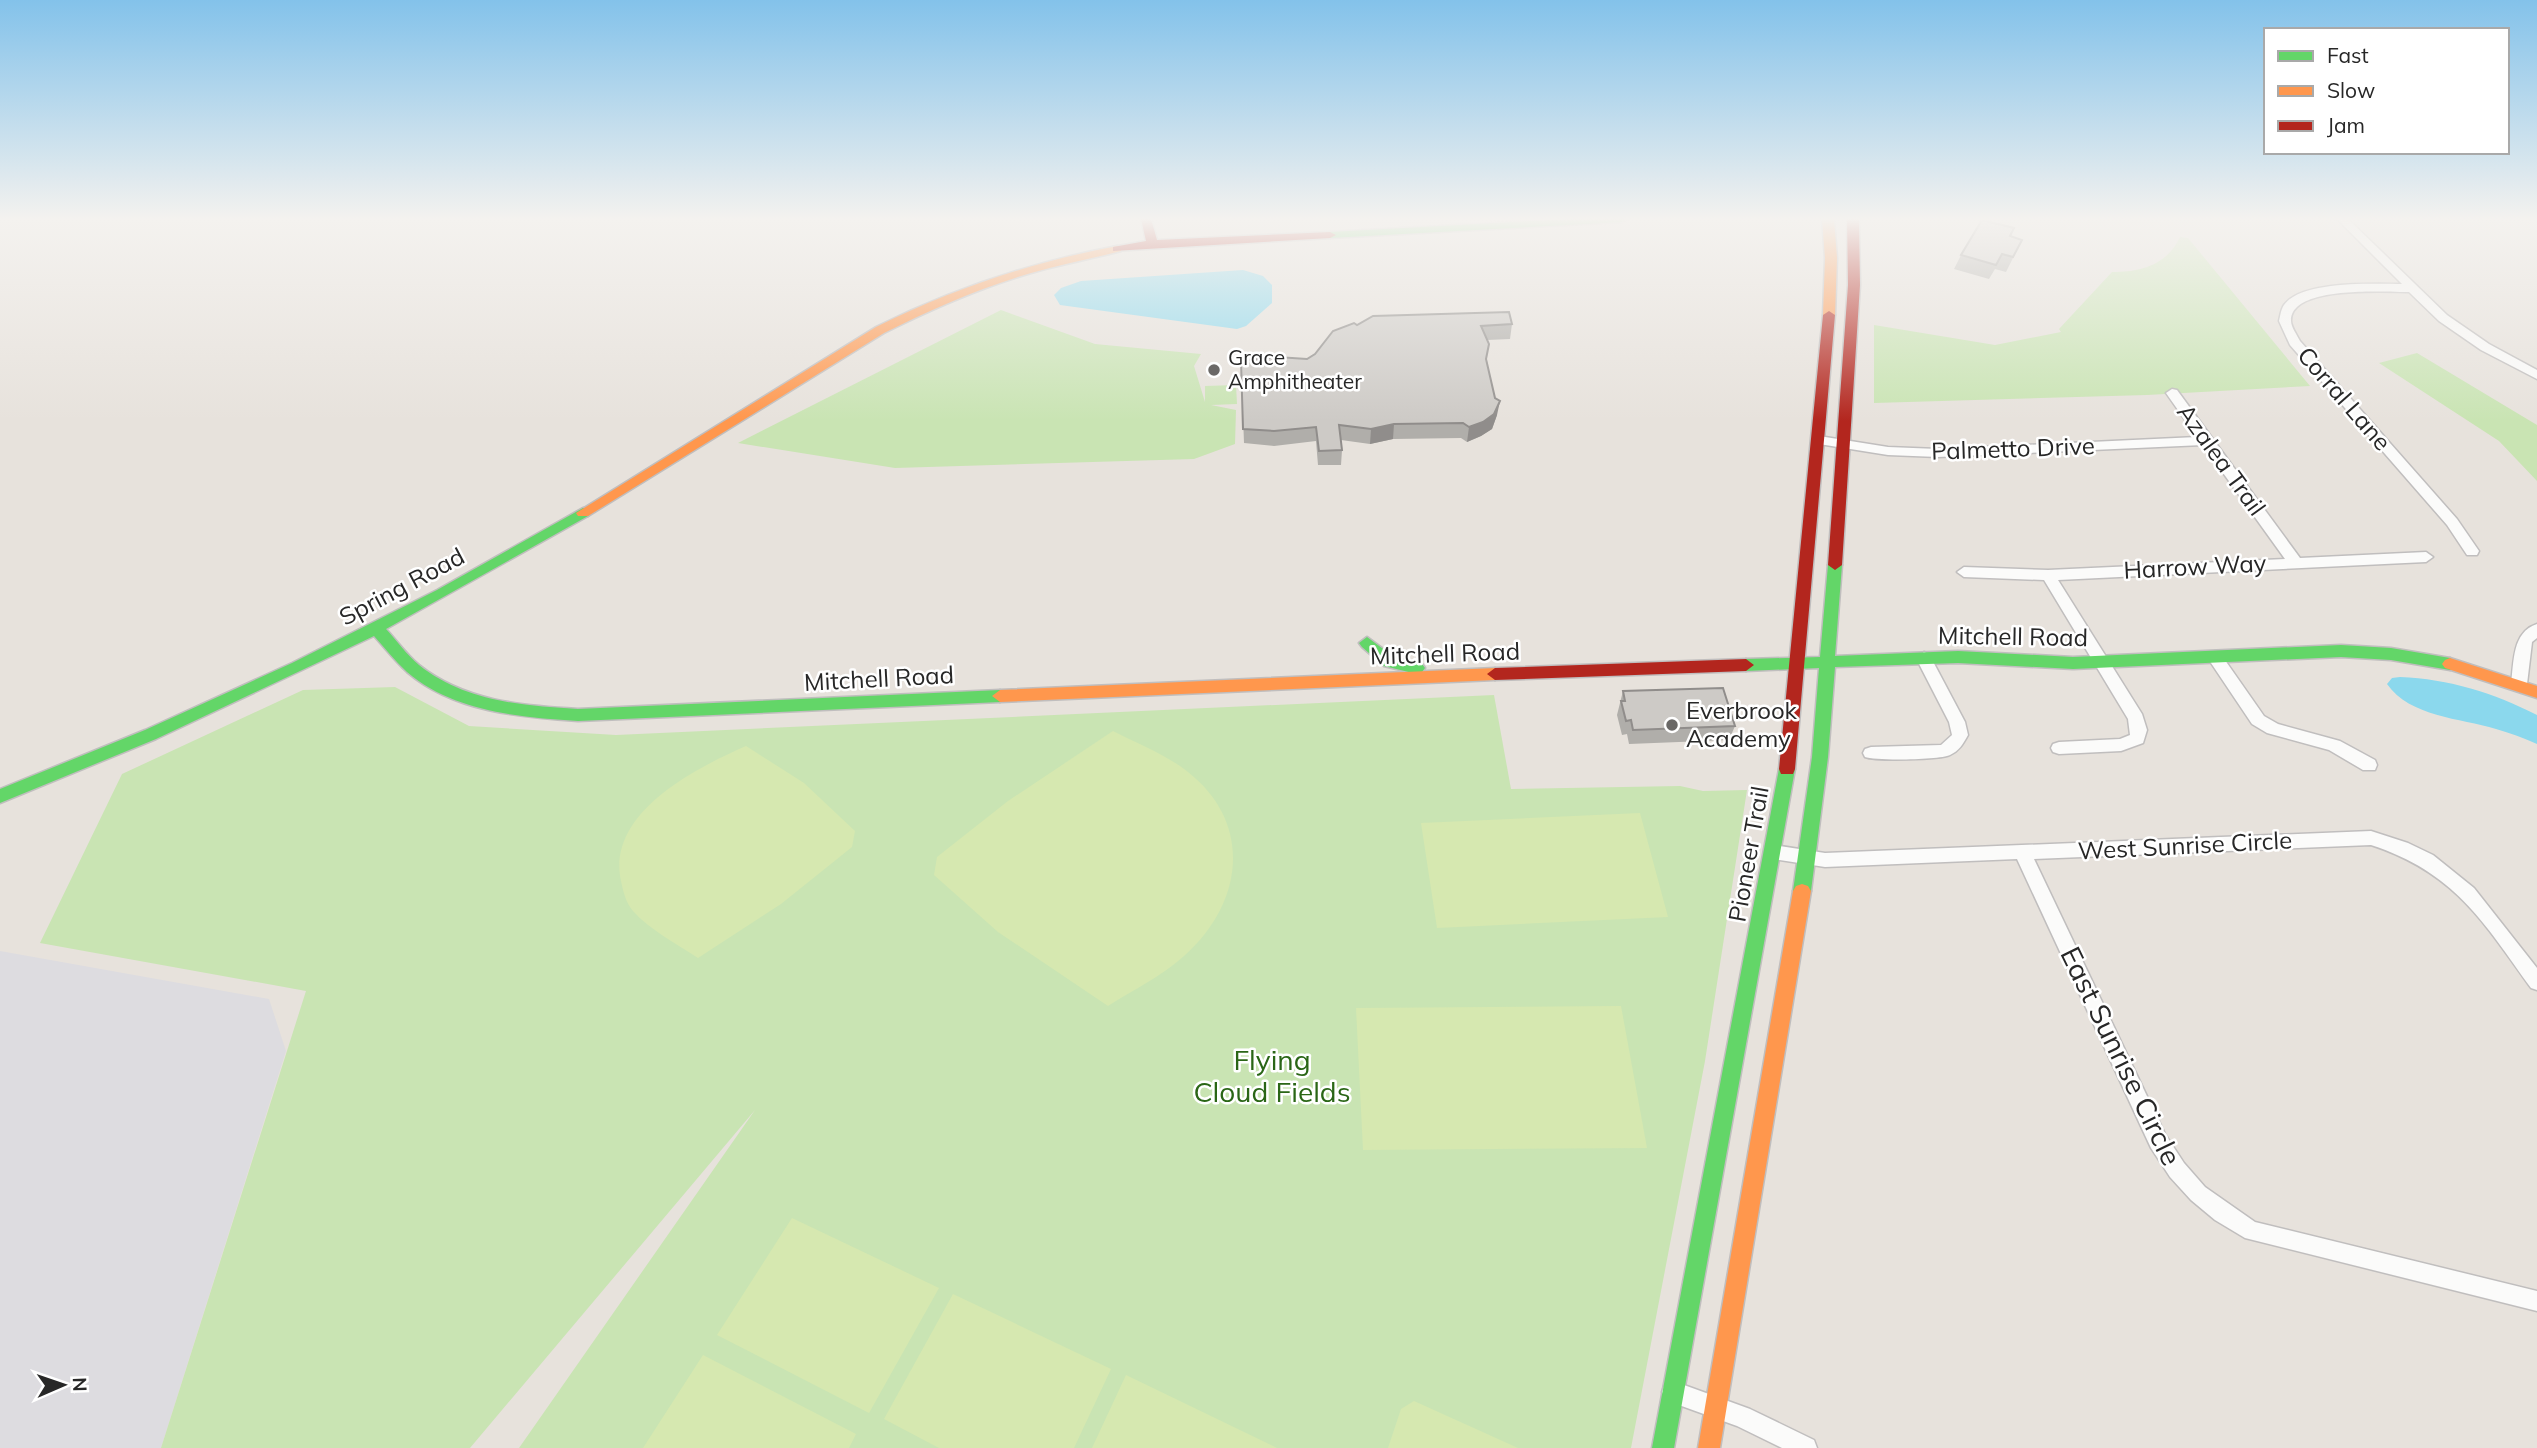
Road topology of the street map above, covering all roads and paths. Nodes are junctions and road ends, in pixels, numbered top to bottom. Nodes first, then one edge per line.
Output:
1 (948, 287) edge
2 (1830, 287) edge
3 (1854, 287) edge
4 (2411, 288) joint
5 (2537, 375) edge
6 (2172, 393) dead end
7 (1819, 440) junction
8 (2208, 441) junction
9 (1844, 444) junction
10 (2472, 551) dead end
11 (2426, 557) dead end
12 (2295, 562) junction
13 (1964, 572) dead end
14 (2048, 575) junction
15 (377, 629) junction
16 (2537, 629) edge
17 (1367, 643) dead end
18 (2214, 657) junction
19 (1924, 658) junction
20 (1829, 662) junction
21 (2103, 662) junction
22 (1799, 665) junction
23 (1483, 674) junction
24 (2519, 684) junction
25 (2537, 692) edge
26 (2059, 748) dead end
27 (1871, 753) dead end
28 (2369, 765) dead end
29 (0, 796) edge
30 (1774, 852) junction
31 (2023, 854) junction
32 (1807, 858) junction
33 (2537, 982) edge
34 (2537, 1301) edge
35 (1673, 1392) junction
36 (1716, 1408) junction
37 (1663, 1448) edge
38 (1709, 1448) edge
39 (1806, 1448) edge

1 - 15 main road, Spring Road
2 - 7 main road, Pioneer Trail
3 - 9 main road
4 - 5 street
4 - 10 street, Corral Lane
6 - 8 street, Azalea Trail
7 - 9 street, Palmetto Drive
7 - 22 main road, Pioneer Trail
8 - 9 street, Palmetto Drive
8 - 12 street, Azalea Trail
9 - 20 main road
11 - 12 street, Harrow Way
12 - 14 street, Harrow Way
13 - 14 street, Harrow Way
14 - 21 street
15 - 23 main road, Mitchell Road
15 - 29 main road, Spring Road
16 - 24 street
17 - 23 main road
18 - 21 main road, Mitchell Road
18 - 24 main road, Mitchell Road
18 - 28 street
19 - 20 main road, Mitchell Road
19 - 21 main road, Mitchell Road
19 - 27 street
20 - 22 main road, Mitchell Road
20 - 32 main road
21 - 26 street
22 - 23 main road, Mitchell Road
22 - 30 main road, Pioneer Trail
24 - 25 main road, Mitchell Road
30 - 32 street, West Sunrise Circle
30 - 35 main road, Pioneer Trail
31 - 32 street, West Sunrise Circle
31 - 33 street, West Sunrise Circle
31 - 34 street, East Sunrise Circle
32 - 36 main road
35 - 36 street
35 - 37 main road, Pioneer Trail
36 - 38 main road
36 - 39 street

